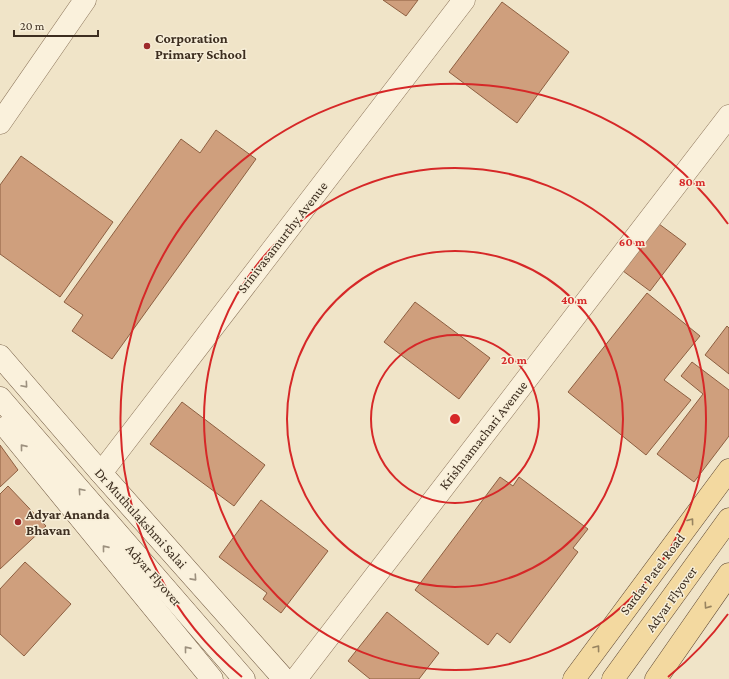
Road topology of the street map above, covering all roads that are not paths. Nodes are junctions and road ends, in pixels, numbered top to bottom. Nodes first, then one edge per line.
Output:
1 (85, 0) edge
2 (464, 0) edge
3 (729, 116) edge
4 (0, 123) edge
5 (0, 356) edge
6 (0, 398) edge
7 (0, 419) edge
8 (729, 470) edge
9 (101, 473) junction
10 (729, 519) edge
11 (729, 574) edge
12 (212, 679) edge
13 (244, 679) edge
14 (284, 679) edge
15 (296, 679) edge
16 (574, 679) edge
17 (613, 679) edge
18 (656, 679) edge

1 - 4 street
2 - 9 street, Srinivasamurthy Avenue
3 - 15 street, Krishnamachari Avenue
5 -> 9 street, Dr Muthulakshmi Salai
13 -> 6 street, Adyar Flyover
12 -> 7 street
16 -> 8 main road, Sardar Patel Road
9 -> 14 street, Dr Muthulakshmi Salai
10 - 17 main road, Adyar Flyover
11 -> 18 main road

